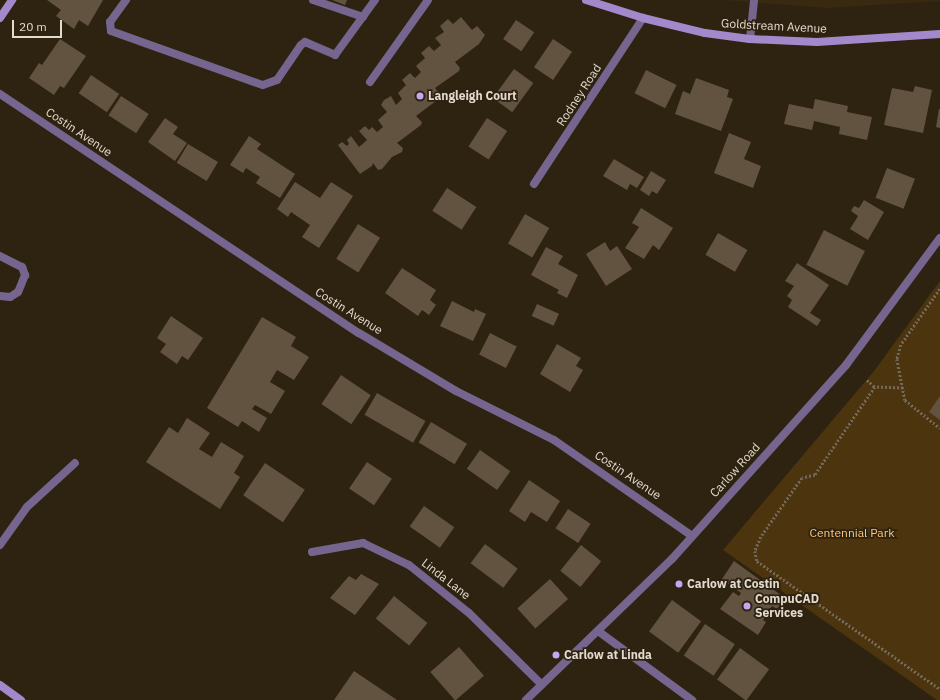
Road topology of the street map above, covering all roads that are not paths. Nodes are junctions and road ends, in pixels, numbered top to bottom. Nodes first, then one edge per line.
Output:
1 (12, 0) edge
2 (126, 0) edge
3 (313, 0) edge
4 (375, 0) edge
5 (428, 0) edge
6 (586, 0) edge
7 (754, 0) edge
8 (363, 17) junction
9 (0, 18) edge
10 (643, 18) junction
11 (940, 34) edge
12 (750, 39) junction
13 (370, 82) dead end
14 (0, 94) edge
15 (534, 184) dead end
16 (940, 238) edge
17 (0, 256) edge
18 (0, 296) edge
19 (75, 463) dead end
20 (692, 536) junction
21 (0, 545) edge
22 (312, 552) dead end
23 (598, 631) junction
24 (540, 684) junction
25 (0, 685) edge
26 (21, 700) edge
27 (526, 700) edge
28 (692, 700) edge

1 - 9 main road
2 - 8 street
3 - 8 street
4 - 8 street
5 - 13 street
6 - 10 main road, Goldstream Avenue
7 - 12 street
10 - 12 main road, Goldstream Avenue
10 - 15 street, Rodney Road
11 - 12 main road, Goldstream Avenue
14 - 20 street, Costin Avenue
16 - 20 street, Carlow Road
17 - 18 street
19 - 21 street
20 - 23 street, Carlow Road
22 - 24 street, Linda Lane
23 - 24 street, Carlow Road
23 - 28 street
24 - 27 street, Carlow Road
25 - 26 main road

